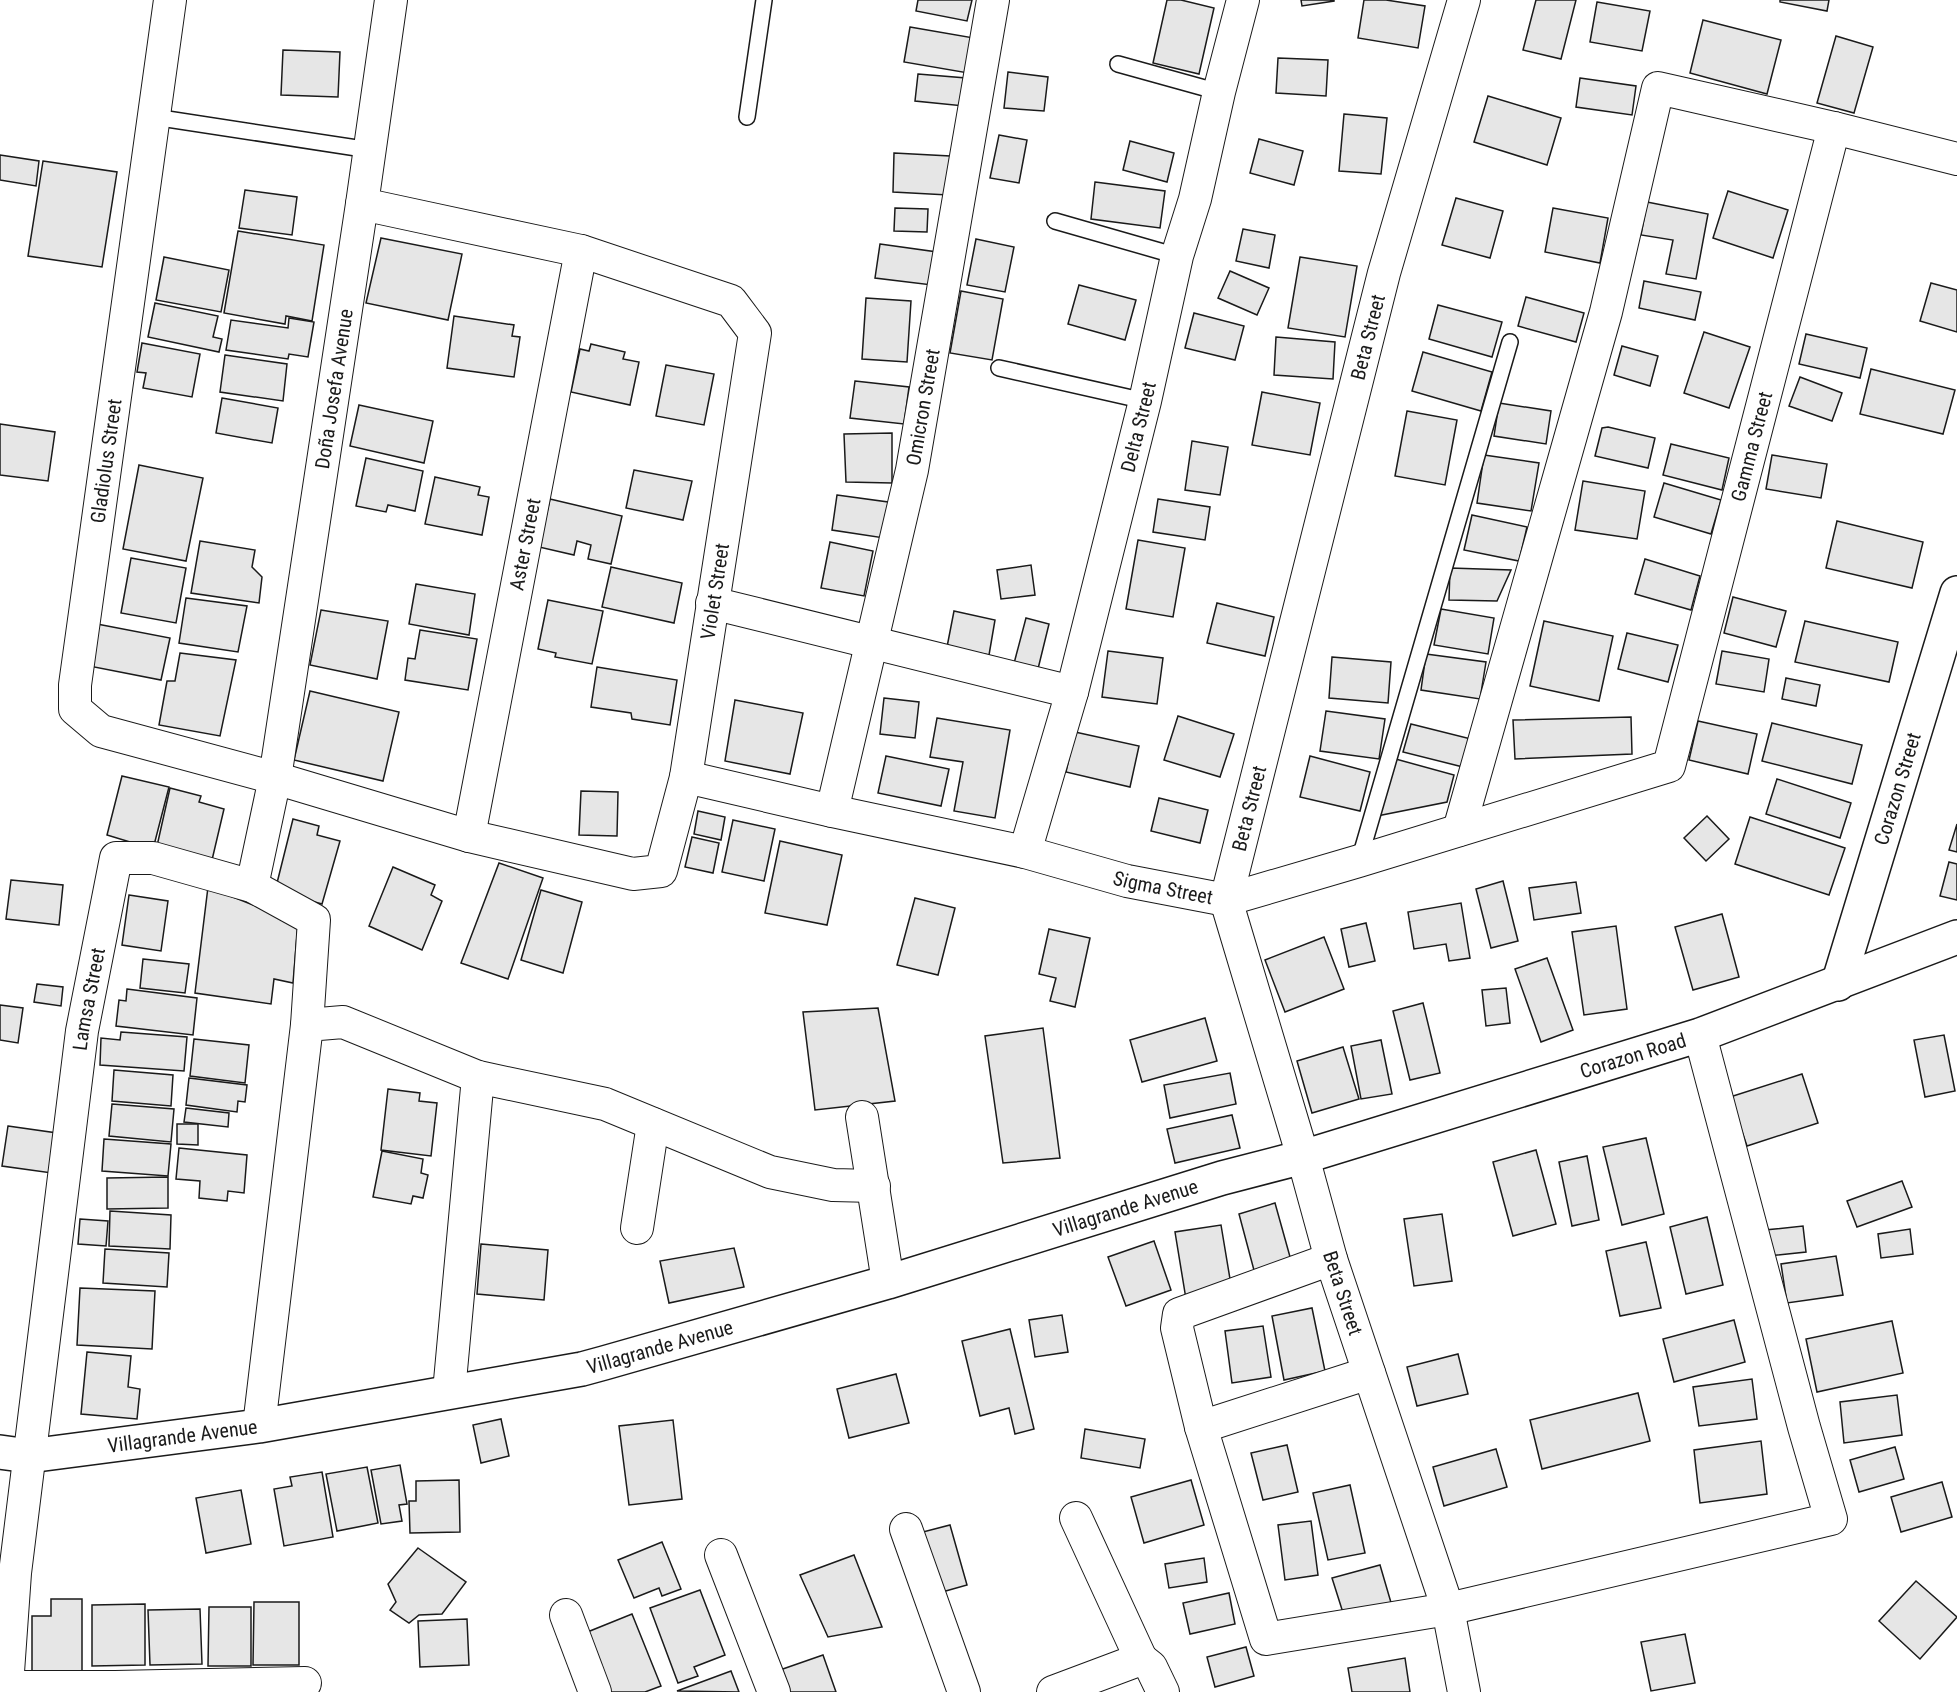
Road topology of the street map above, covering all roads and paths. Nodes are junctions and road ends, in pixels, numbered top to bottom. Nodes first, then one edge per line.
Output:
1 (170, 0) edge
2 (391, 0) edge
3 (764, 0) edge
4 (993, 0) edge
5 (1243, 0) edge
6 (1464, 0) edge
7 (1118, 64) dead end
8 (1219, 92) junction
9 (154, 117) junction
10 (747, 117) dead end
11 (1834, 128) junction
12 (370, 150) junction
13 (1957, 159) edge
14 (363, 204) junction
15 (1055, 221) dead end
16 (581, 251) junction
17 (1178, 256) junction
18 (1510, 342) dead end
19 (999, 368) dead end
20 (1145, 400) junction
21 (1957, 593) edge
22 (712, 603) junction
23 (872, 642) junction
24 (1072, 692) junction
25 (1669, 766) joint
26 (686, 777) junction
27 (275, 778) junction
28 (832, 811) junction
29 (1459, 830) junction
30 (469, 836) junction
31 (1025, 852) junction
32 (1359, 861) junction
33 (252, 886) junction
34 (1226, 900) junction
35 (1957, 937) edge
36 (1838, 984) junction
37 (307, 1025) junction
38 (1700, 1035) junction
39 (478, 1077) junction
40 (862, 1117) dead end
41 (653, 1124) junction
42 (1303, 1157) junction
43 (873, 1186) junction
44 (637, 1228) dead end
45 (1331, 1259) junction
46 (888, 1282) junction
47 (1369, 1373) junction
48 (449, 1392) junction
49 (259, 1426) junction
50 (1202, 1427) junction
51 (14, 1454) edge
52 (1076, 1518) dead end
53 (906, 1529) dead end
54 (721, 1555) dead end
55 (1448, 1609) junction
56 (566, 1615) dead end
57 (1141, 1659) junction
58 (305, 1683) dead end
59 (3, 1686) edge
60 (595, 1692) edge
61 (774, 1692) edge
62 (964, 1692) edge
63 (1053, 1692) edge
64 (1163, 1692) edge
65 (1464, 1692) edge

1 - 9 street, Gladiolus Street
2 - 12 street, Doña Josefa Avenue
3 - 10 lane
4 - 23 street, Omicron Street
5 - 8 street, Delta Street
6 - 34 street, Beta Street
7 - 8 lane
8 - 17 street, Delta Street
9 - 12 lane
9 - 27 street, Gladiolus Street
11 - 13 street
11 - 25 street, Gamma Street
11 - 29 street
12 - 14 street, Doña Josefa Avenue
14 - 16 street, Violet Street
14 - 27 street, Doña Josefa Avenue
15 - 17 lane
16 - 22 street, Violet Street
16 - 30 street, Aster Street
17 - 20 street, Delta Street
18 - 32 lane
19 - 20 lane
20 - 24 street, Delta Street
21 - 36 street, Corazon Street
22 - 23 street
22 - 26 street, Violet Street
23 - 24 street
23 - 28 street, Omicron Street
24 - 31 street, Delta Street
25 - 29 street, Sigma Street
26 - 28 street, Sigma Street
26 - 30 street, Violet Street
27 - 30 street, Violet Street
27 - 33 street, Doña Josefa Avenue
28 - 31 street, Sigma Street
29 - 32 street, Sigma Street
31 - 34 street, Sigma Street
32 - 34 street, Sigma Street
33 - 37 street, Lamsa Street
33 - 51 street, Lamsa Street
34 - 42 street, Beta Street
35 - 36 street, Corazon Road
36 - 38 street, Corazon Road
37 - 39 street
37 - 49 street
38 - 42 street, Corazon Road
38 - 55 street
39 - 41 street
39 - 48 street
40 - 43 street
41 - 43 street
41 - 44 street
42 - 45 street, Beta Street
42 - 46 street, Villagrande Avenue
43 - 46 street
45 - 47 street, Beta Street
45 - 50 street
46 - 48 street, Villagrande Avenue
47 - 50 street
47 - 55 street, Beta Street
48 - 49 street, Villagrande Avenue
49 - 51 street, Villagrande Avenue
50 - 55 street
51 - 59 street
52 - 57 street
53 - 62 street
54 - 61 street
55 - 65 street, Beta Street
56 - 60 street
57 - 63 street
57 - 64 street
58 - 59 street

